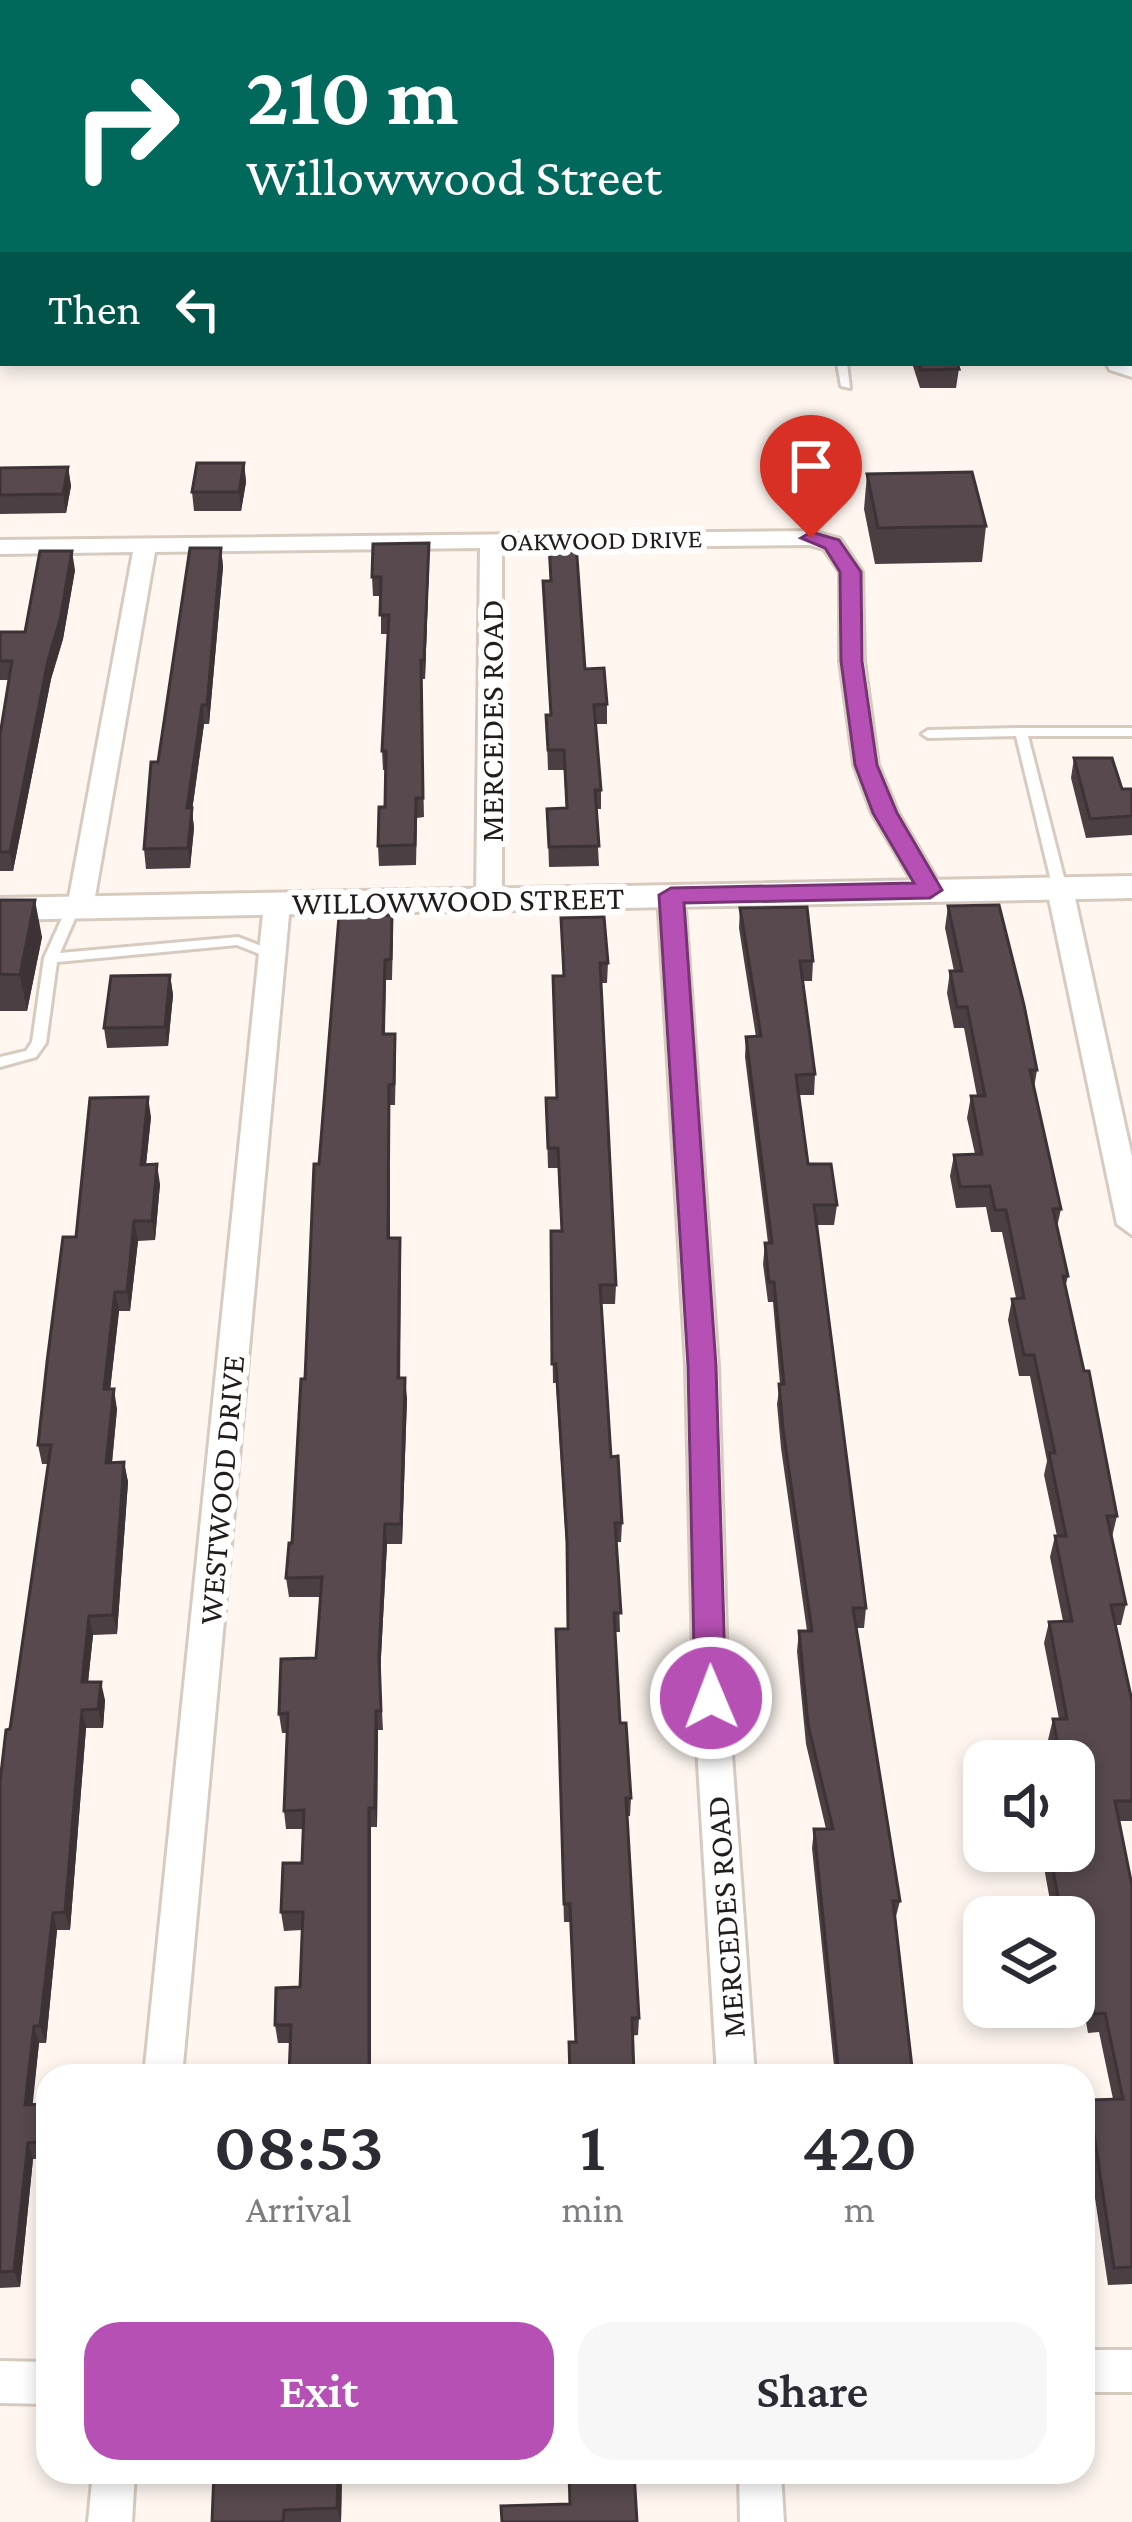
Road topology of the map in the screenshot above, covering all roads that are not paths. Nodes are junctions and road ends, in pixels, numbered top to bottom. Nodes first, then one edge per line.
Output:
1 (843, 366) edge
2 (846, 386) dead end
3 (491, 542) junction
4 (145, 546) junction
5 (0, 547) edge
6 (1021, 732) junction
7 (1132, 732) edge
8 (928, 734) dead end
9 (1132, 887) edge
10 (1060, 889) junction
11 (930, 890) junction
12 (671, 895) junction
13 (489, 899) junction
14 (277, 904) junction
15 (0, 909) edge
16 (69, 909) junction
17 (272, 955) junction
18 (51, 958) junction
19 (0, 1062) edge
20 (1132, 1224) edge
21 (164, 2064) edge
22 (735, 2064) edge
23 (1095, 2371) edge
24 (1132, 2371) edge
25 (0, 2382) edge
26 (36, 2383) edge
27 (113, 2484) edge
28 (760, 2484) edge
29 (110, 2522) edge
30 (762, 2522) edge

1 - 2 lane
3 - 4 street, OAKWOOD DRIVE
3 - 11 street, OAKWOOD DRIVE
3 - 13 street, MERCEDES ROAD
4 - 5 street, OAKWOOD DRIVE
4 - 16 street
6 - 7 lane
6 - 8 lane
6 - 10 lane
9 - 10 street, WILLOWWOOD STREET
10 - 11 street, WILLOWWOOD STREET
10 - 20 street
11 - 12 street, WILLOWWOOD STREET
12 - 13 street, WILLOWWOOD STREET
12 - 22 street, MERCEDES ROAD
13 - 14 street, WILLOWWOOD STREET
14 - 16 street, WILLOWWOOD STREET
14 - 17 street, WESTWOOD DRIVE
15 - 16 street, WILLOWWOOD STREET
16 - 18 lane
17 - 18 lane
17 - 21 street, WESTWOOD DRIVE
18 - 19 lane
23 - 24 street
25 - 26 street
27 - 29 street
28 - 30 street

